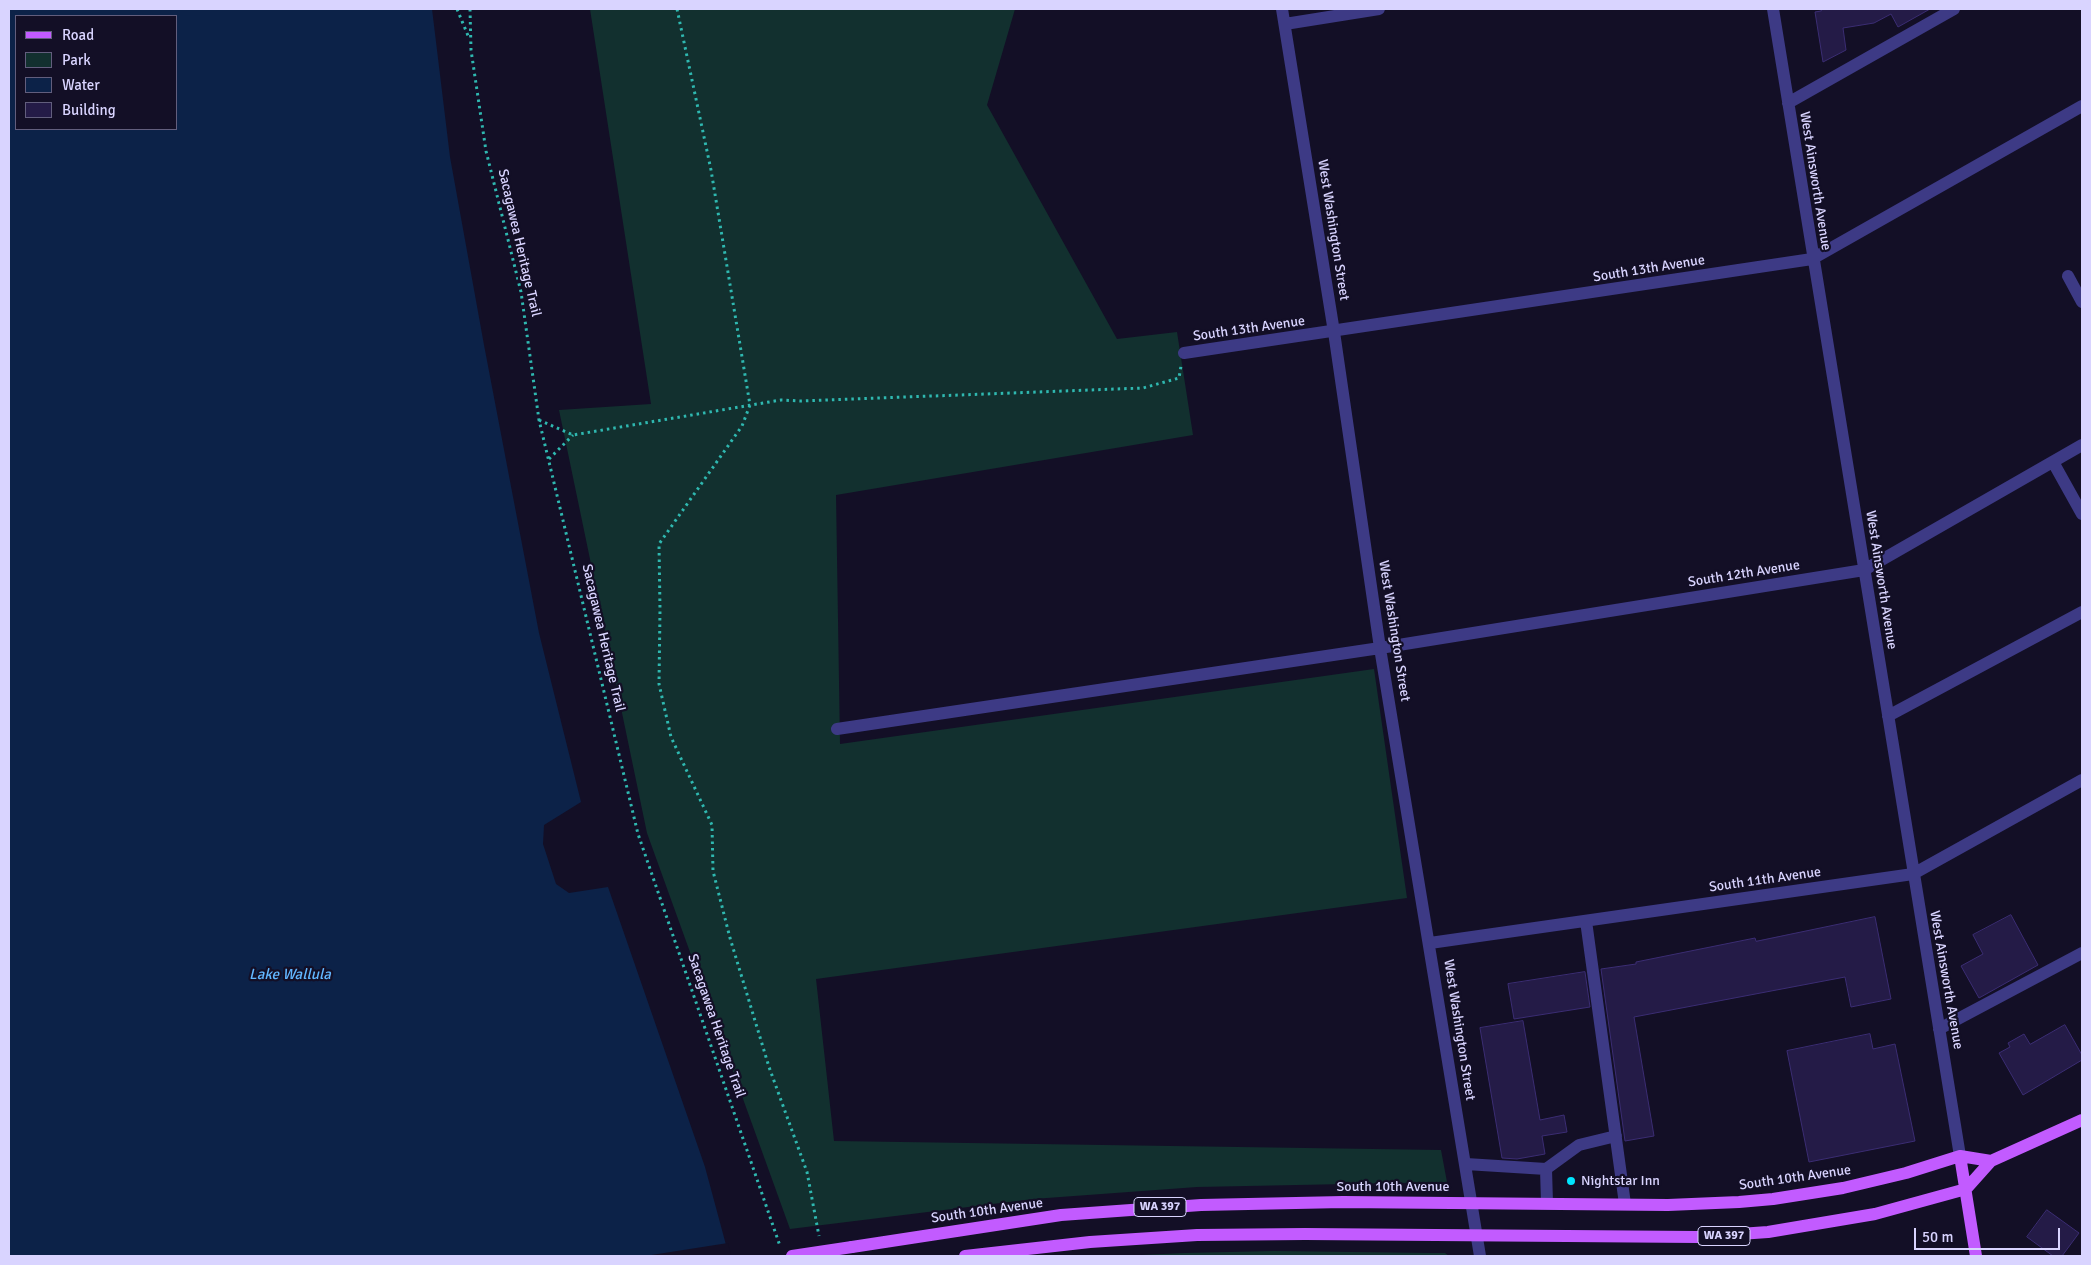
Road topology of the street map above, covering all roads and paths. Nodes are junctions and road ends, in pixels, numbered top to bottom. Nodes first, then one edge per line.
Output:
1 (457, 9) edge
2 (470, 9) edge
3 (677, 9) edge
4 (1282, 9) edge
5 (1379, 9) edge
6 (1772, 9) edge
7 (1954, 9) edge
8 (1285, 24) junction
9 (470, 40) junction
10 (1788, 103) junction
11 (2082, 106) edge
12 (1812, 259) junction
13 (2068, 276) dead end
14 (2082, 302) edge
15 (1334, 332) junction
16 (1184, 354) joint
17 (750, 405) junction
18 (539, 420) junction
19 (573, 435) junction
20 (2082, 445) edge
21 (548, 460) junction
22 (2053, 462) junction
23 (2082, 514) edge
24 (1864, 570) junction
25 (2082, 612) edge
26 (1380, 648) junction
27 (1888, 716) junction
28 (837, 729) dead end
29 (2082, 780) edge
30 (1912, 874) junction
31 (1586, 921) junction
32 (1430, 943) junction
33 (2082, 953) edge
34 (1939, 1029) junction
35 (2082, 1120) edge
36 (1616, 1136) junction
37 (1960, 1156) junction
38 (1991, 1162) junction
39 (1466, 1164) junction
40 (1546, 1169) junction
41 (1966, 1189) junction
42 (1471, 1202) junction
43 (1547, 1203) junction
44 (1625, 1204) junction
45 (1477, 1235) junction
46 (819, 1238) dead end
47 (780, 1247) dead end
48 (792, 1256) edge
49 (965, 1256) edge
50 (1480, 1256) edge
51 (1976, 1256) edge

1 - 9 path
2 - 9 path, Sacagawea Heritage Trail
3 - 17 path
4 - 8 street, West Washington Street
5 - 8 street
6 - 10 street, West Ainsworth Avenue
7 - 10 street
8 - 15 street, West Washington Street
9 - 18 path, Sacagawea Heritage Trail
10 - 12 street, West Ainsworth Avenue
11 - 12 street, South 13th Avenue
12 - 15 street, South 13th Avenue
12 - 24 street, West Ainsworth Avenue
13 - 14 street
15 - 16 street, South 13th Avenue
15 - 26 street, West Washington Street
16 - 17 path
17 - 19 path
17 - 46 path
18 - 19 path
18 - 21 path, Sacagawea Heritage Trail
19 - 21 path
20 - 22 street, South 12th Avenue
21 - 47 path, Sacagawea Heritage Trail
22 - 23 street
22 - 24 street, South 12th Avenue
24 - 26 street, South 12th Avenue
24 - 27 street, West Ainsworth Avenue
25 - 27 street
26 - 28 street, South 12th Avenue
26 - 32 street, West Washington Street
27 - 30 street, West Ainsworth Avenue
29 - 30 street, South 11th Avenue
30 - 31 street, South 11th Avenue
30 - 34 street, West Ainsworth Avenue
31 - 32 street, South 11th Avenue
31 - 36 street
32 - 39 street, West Washington Street
33 - 34 street
34 - 37 street, West Ainsworth Avenue
35 - 38 main road
36 - 40 street
36 - 44 street
37 - 38 main road, South 10th Avenue
37 - 41 main road
37 - 44 main road, South 10th Avenue / WA 397
38 - 41 main road
39 - 40 street
39 - 42 street, West Washington Street
40 - 43 street
41 - 45 main road, WA 397
41 - 51 main road
42 - 43 main road, South 10th Avenue / WA 397
42 - 45 street, West Washington Street
42 - 48 main road, South 10th Avenue / WA 397, bridge
43 - 44 main road, South 10th Avenue / WA 397
45 - 49 main road, WA 397
45 - 50 street, West Washington Street

